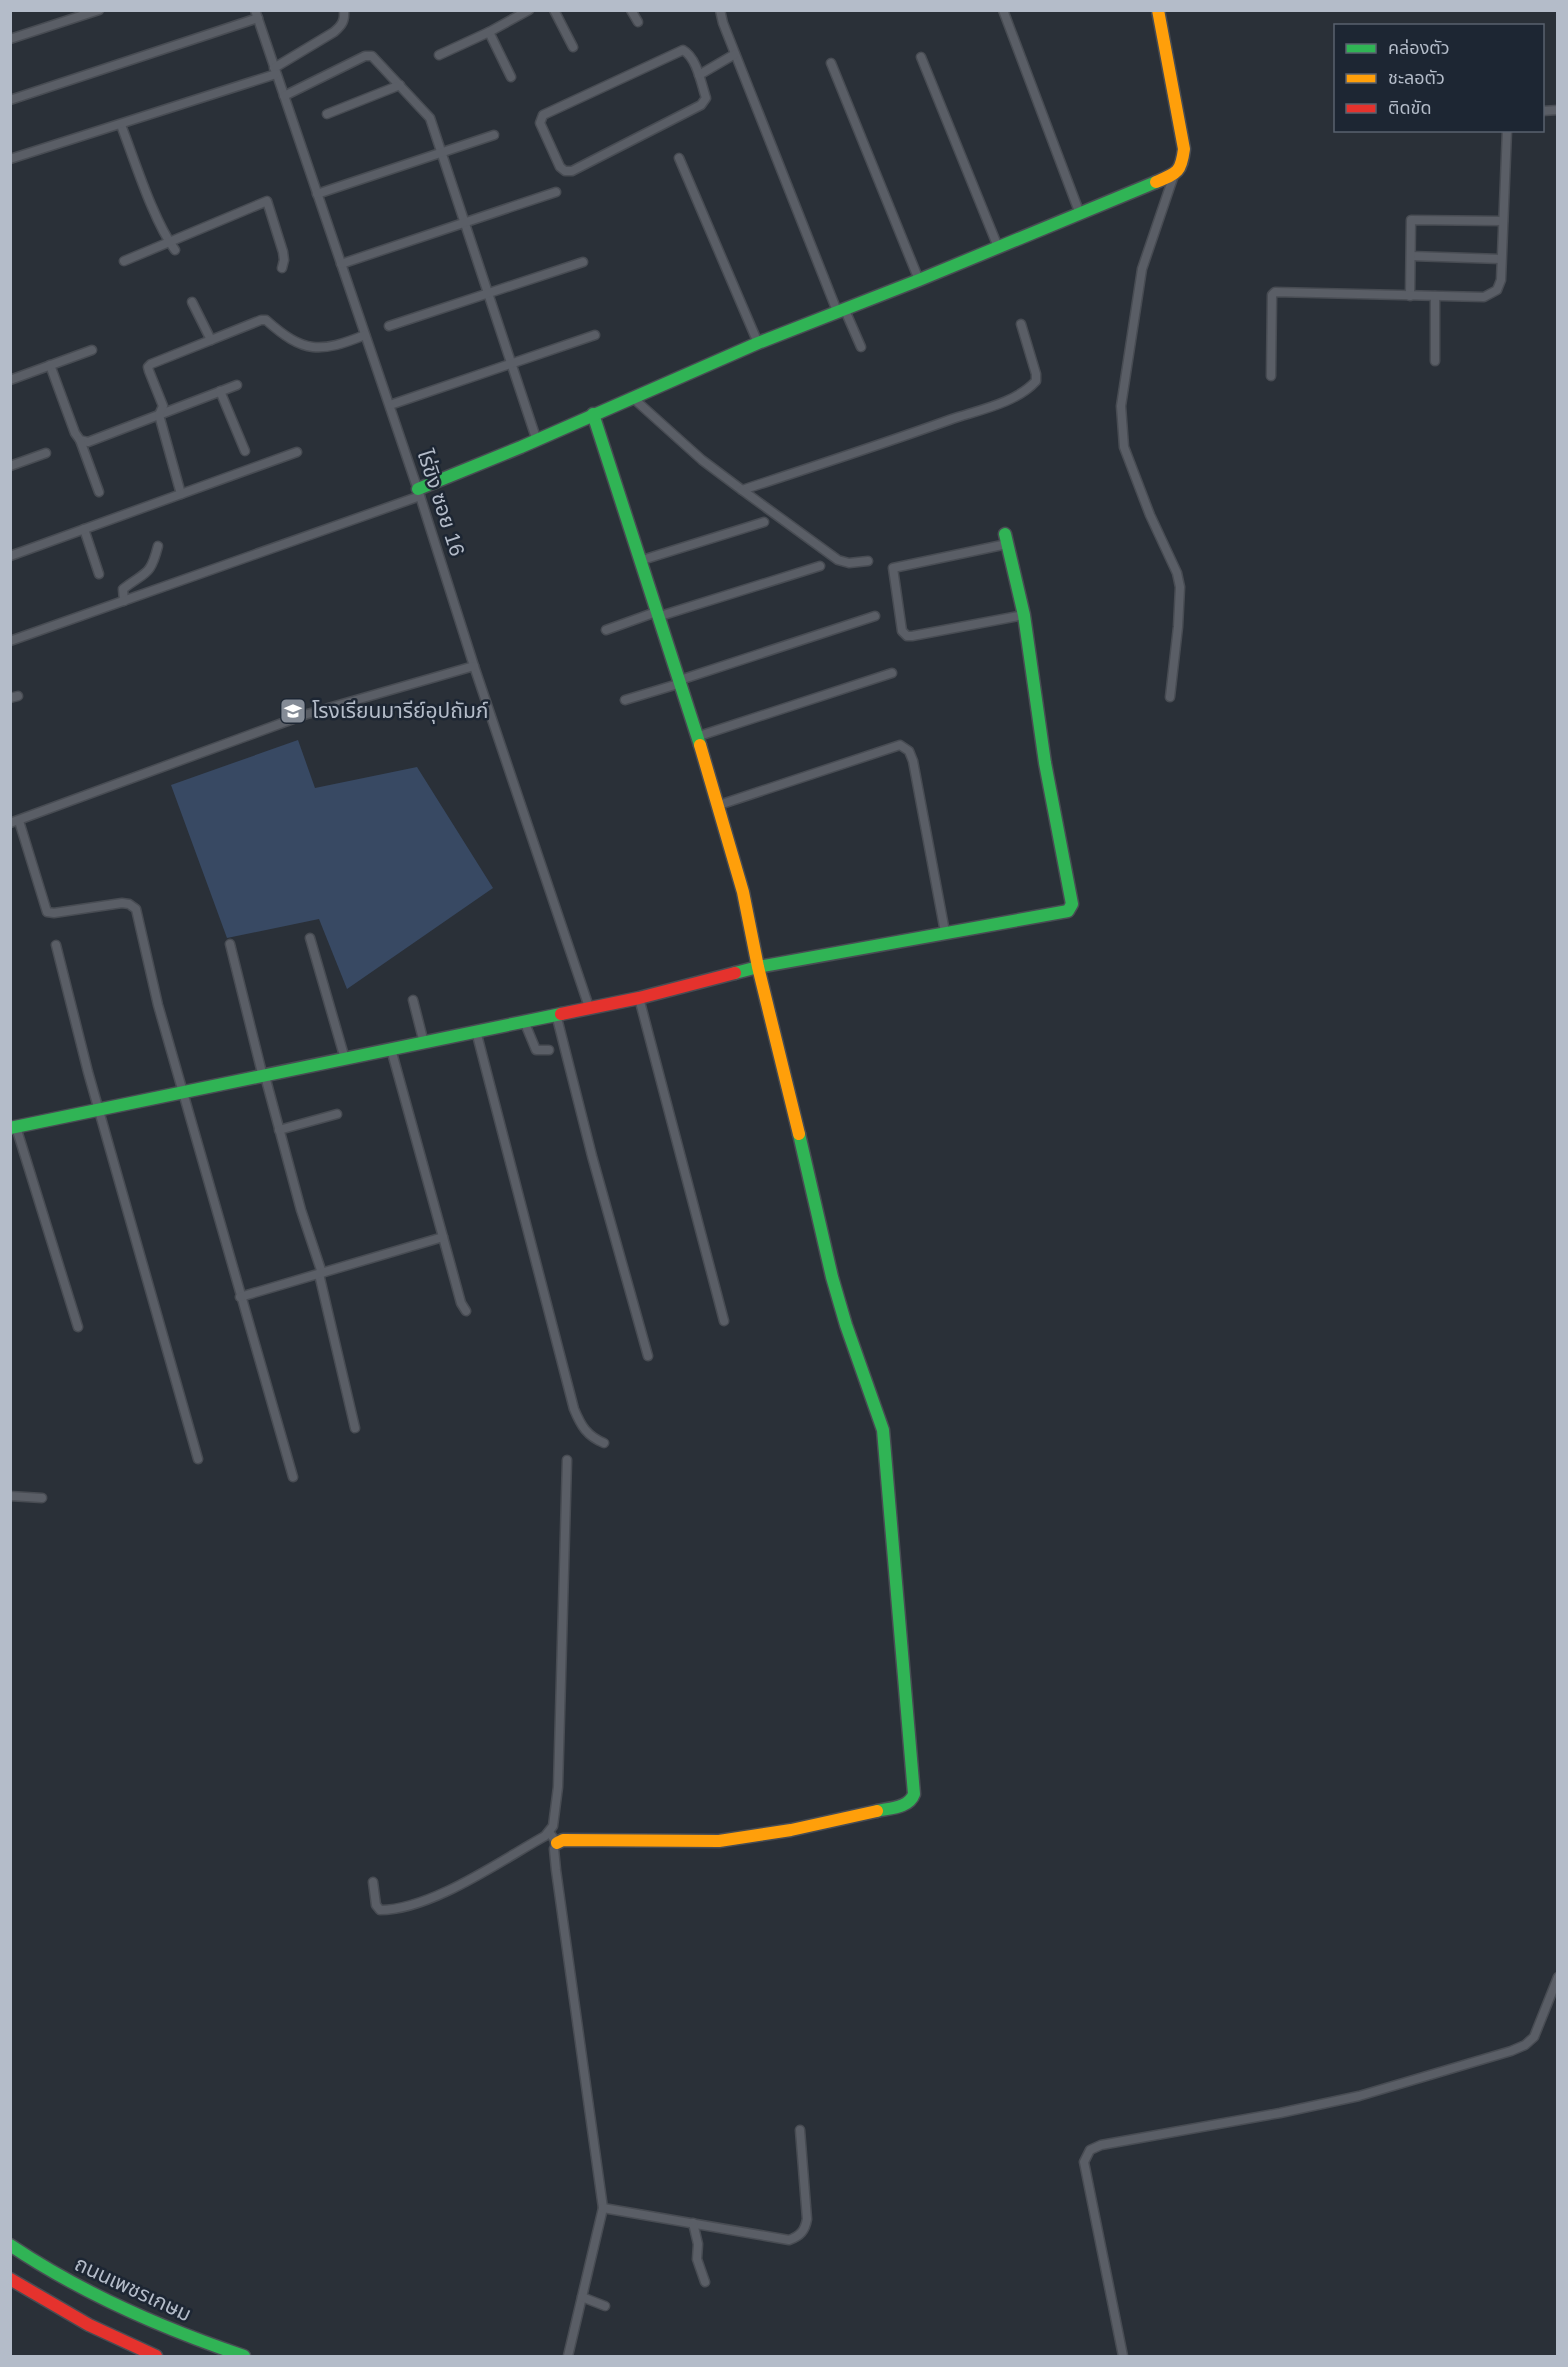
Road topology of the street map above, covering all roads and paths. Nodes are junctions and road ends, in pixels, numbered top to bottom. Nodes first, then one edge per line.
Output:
1 (99, 10) edge
2 (344, 10) edge
3 (528, 10) edge
4 (554, 10) edge
5 (631, 10) edge
6 (720, 10) edge
7 (1003, 10) edge
8 (1158, 10) edge
9 (256, 14) edge
10 (638, 22) dead end
11 (489, 32) junction
12 (10, 39) edge
13 (573, 47) dead end
14 (735, 54) junction
15 (439, 55) dead end
16 (921, 57) dead end
17 (831, 63) dead end
18 (275, 71) junction
19 (699, 75) junction
20 (511, 77) dead end
21 (400, 85) junction
22 (284, 96) junction
23 (10, 100) edge
24 (327, 114) dead end
25 (121, 124) junction
26 (1507, 132) edge
27 (494, 135) dead end
28 (442, 154) junction
29 (679, 158) dead end
30 (10, 159) edge
31 (1174, 175) junction
32 (555, 192) dead end
33 (317, 194) junction
34 (1080, 214) junction
35 (1503, 220) junction
36 (464, 222) junction
37 (168, 241) junction
38 (998, 248) junction
39 (175, 250) dead end
40 (1411, 256) junction
41 (1501, 259) junction
42 (124, 261) dead end
43 (583, 262) dead end
44 (341, 264) junction
45 (282, 268) dead end
46 (919, 280) junction
47 (489, 293) junction
48 (1410, 296) junction
49 (1435, 296) junction
50 (192, 302) dead end
51 (840, 309) junction
52 (1021, 324) dead end
53 (390, 326) dead end
54 (365, 335) junction
55 (595, 335) dead end
56 (211, 340) junction
57 (758, 343) junction
58 (861, 346) dead end
59 (93, 350) dead end
60 (1435, 361) dead end
61 (513, 364) junction
62 (50, 365) junction
63 (1271, 376) dead end
64 (10, 380) edge
65 (237, 385) dead end
66 (220, 391) junction
67 (633, 398) junction
68 (390, 405) junction
69 (593, 414) junction
70 (159, 415) junction
71 (80, 440) junction
72 (537, 441) junction
73 (245, 451) dead end
74 (297, 452) dead end
75 (46, 453) dead end
76 (10, 466) edge
77 (742, 490) junction
78 (99, 492) dead end
79 (419, 493) junction
80 (181, 494) junction
81 (765, 522) dead end
82 (84, 529) junction
83 (1006, 539) joint
84 (158, 546) dead end
85 (10, 556) edge
86 (639, 561) junction
87 (868, 561) dead end
88 (820, 566) dead end
89 (99, 574) dead end
90 (124, 602) junction
91 (657, 615) junction
92 (1024, 615) junction
93 (875, 616) dead end
94 (606, 630) dead end
95 (10, 641) edge
96 (474, 666) junction
97 (892, 673) dead end
98 (678, 682) junction
99 (1170, 697) dead end
100 (625, 700) dead end
101 (696, 737) junction
102 (719, 805) junction
103 (14, 822) edge
104 (945, 932) junction
105 (310, 938) dead end
106 (230, 944) dead end
107 (56, 945) dead end
108 (758, 967) junction
109 (639, 998) junction
110 (413, 1000) dead end
111 (589, 1007) junction
112 (556, 1014) junction
113 (524, 1021) junction
114 (476, 1031) junction
115 (424, 1043) junction
116 (391, 1049) junction
117 (549, 1050) dead end
118 (345, 1059) junction
119 (264, 1076) junction
120 (183, 1092) junction
121 (100, 1108) junction
122 (337, 1114) dead end
123 (13, 1128) edge
124 (279, 1130) junction
125 (443, 1237) junction
126 (321, 1274) junction
127 (240, 1297) junction
128 (466, 1311) dead end
129 (724, 1321) dead end
130 (78, 1327) dead end
131 (648, 1356) dead end
132 (355, 1428) dead end
133 (604, 1443) dead end
134 (198, 1459) dead end
135 (567, 1460) dead end
136 (293, 1477) dead end
137 (10, 1496) edge
138 (42, 1498) dead end
139 (549, 1832) junction
140 (557, 1843) junction
141 (373, 1882) dead end
142 (1557, 1977) edge
143 (800, 2130) dead end
144 (603, 2208) junction
145 (693, 2223) junction
146 (10, 2245) edge
147 (10, 2279) edge
148 (705, 2282) dead end
149 (582, 2297) junction
150 (605, 2306) dead end
151 (156, 2356) edge
152 (244, 2356) edge
153 (568, 2356) edge
154 (1123, 2356) edge

1 - 12 street
2 - 18 street
3 - 11 street
4 - 13 street
5 - 10 street
6 - 14 street
7 - 34 street
8 - 31 street
9 - 18 street, ไร่ขิง ซอย 16
9 - 23 street
11 - 15 street
11 - 20 street
14 - 19 street
14 - 51 street
16 - 38 street
17 - 46 street
18 - 22 street, ไร่ขิง ซอย 16
18 - 25 street
19 - 19 street
21 - 22 street
21 - 24 street
21 - 28 street
22 - 33 street, ไร่ขิง ซอย 16
25 - 30 street
25 - 37 street
26 - 35 street
27 - 28 street
28 - 33 street
28 - 36 street
29 - 57 street
31 - 34 street
31 - 99 street
32 - 36 street
33 - 44 street, ไร่ขิง ซอย 16
34 - 38 street
35 - 40 street
35 - 41 street
36 - 44 street
36 - 47 street
37 - 39 street
37 - 42 street
37 - 45 street
38 - 46 street
40 - 41 street
40 - 48 street
41 - 49 street
43 - 47 street
44 - 54 street, ไร่ขิง ซอย 16
46 - 51 street
47 - 53 street
47 - 61 street
48 - 49 street
48 - 63 street
49 - 60 street
50 - 56 street
51 - 57 street
51 - 58 street
52 - 77 street
54 - 56 street
54 - 68 street, ไร่ขิง ซอย 16
55 - 61 street
56 - 70 street
57 - 67 street
59 - 62 street
61 - 68 street
61 - 72 street
62 - 64 street
62 - 71 street
65 - 66 street
66 - 70 street
66 - 73 street
67 - 69 street
67 - 77 street
68 - 79 street, ไร่ขิง ซอย 16
69 - 72 street
69 - 86 street
70 - 71 street
70 - 80 street
71 - 78 street
72 - 79 street
74 - 80 street
75 - 76 street
77 - 87 street
79 - 90 street
79 - 96 street, ไร่ขิง ซอย 16
80 - 82 street
81 - 86 street
82 - 85 street
82 - 89 street
83 - 92 street
83 - 92 street
84 - 90 street
86 - 91 street
88 - 91 street
90 - 95 street
91 - 94 street
91 - 98 street
92 - 104 street
93 - 98 street
96 - 103 street
96 - 111 street, ไร่ขิง ซอย 16
97 - 101 street
98 - 100 street
98 - 101 street
101 - 102 street
102 - 104 street
102 - 108 street
103 - 120 street
104 - 108 street
105 - 118 street
106 - 119 street
107 - 121 street
108 - 109 street
108 - 140 street
109 - 111 street
109 - 129 street
110 - 115 street
111 - 112 street
112 - 113 street
112 - 131 street
113 - 114 street
113 - 117 street
114 - 115 street
114 - 133 street
115 - 116 street
116 - 118 street
116 - 125 street
118 - 119 street
119 - 120 street
119 - 124 street
120 - 121 street
120 - 127 street
121 - 123 street
121 - 134 street
122 - 124 street
123 - 130 street
124 - 126 street
125 - 126 street
125 - 128 street
126 - 127 street
126 - 132 street
127 - 136 street
135 - 139 street
137 - 138 street
139 - 140 street
139 - 141 street
140 - 144 street
142 - 154 street
143 - 145 street
144 - 145 street
144 - 149 street
145 - 148 street
146 - 152 street, ถนนเพชรเกษม
147 - 151 street
149 - 150 street
149 - 153 street

